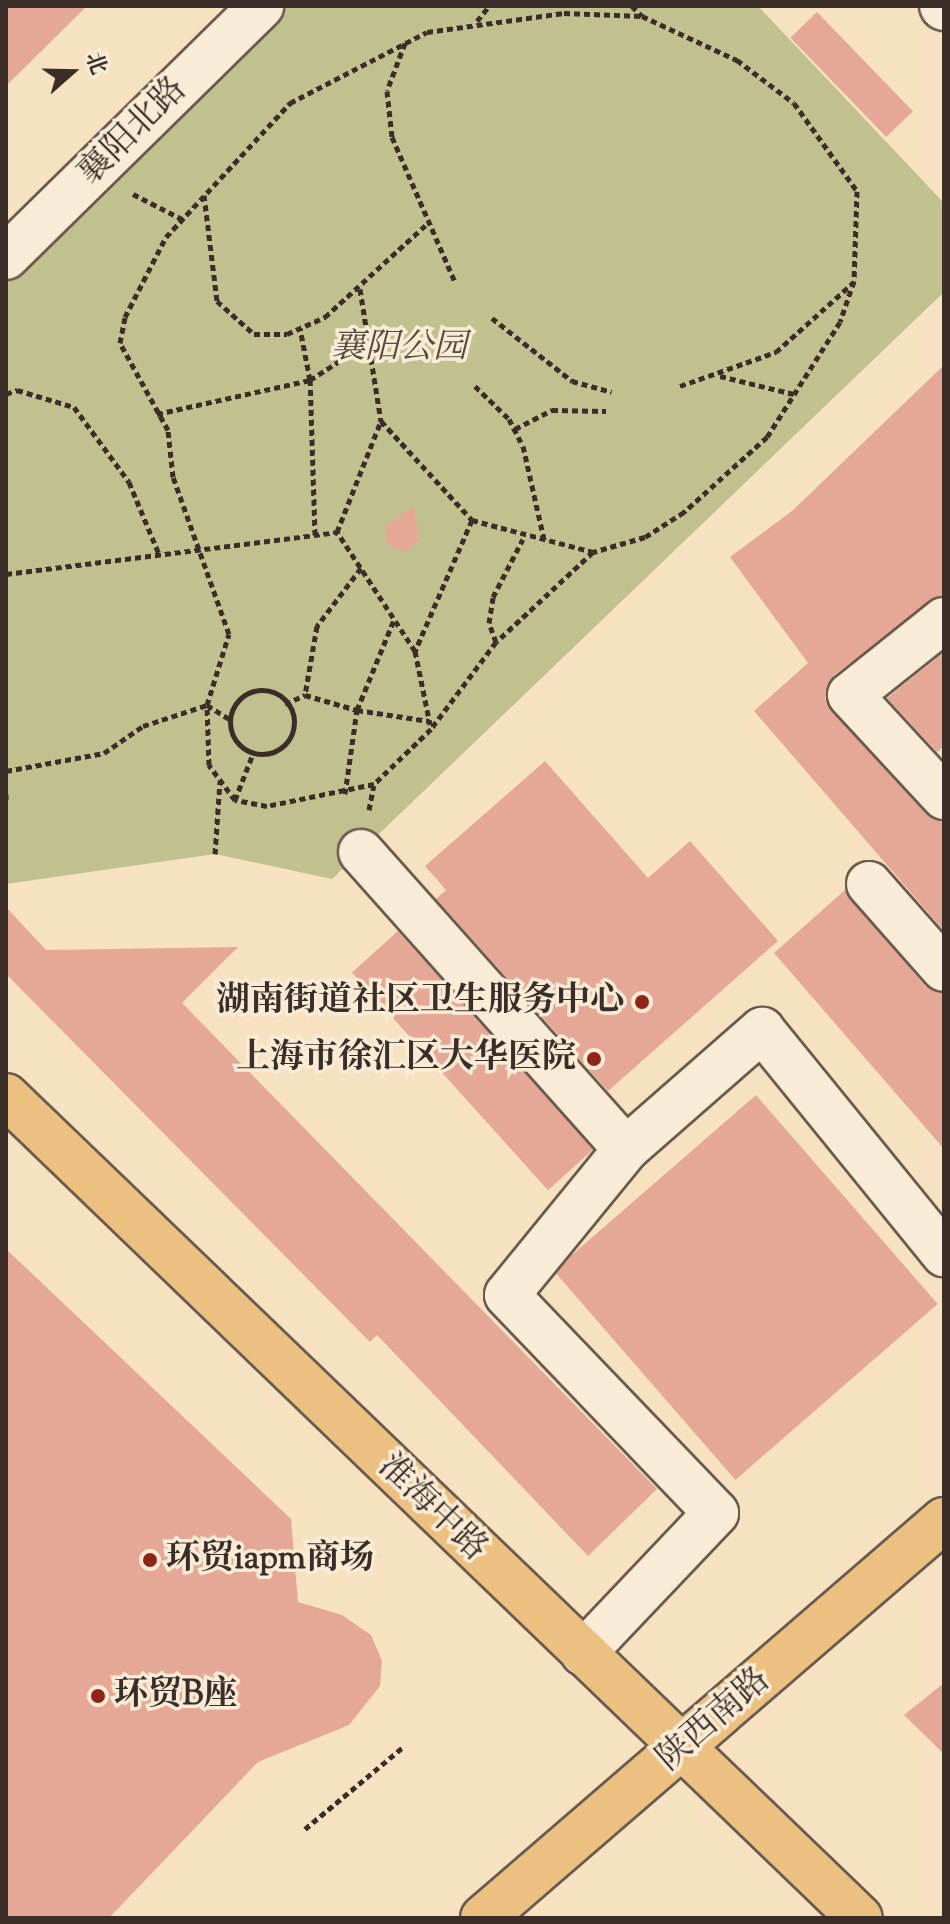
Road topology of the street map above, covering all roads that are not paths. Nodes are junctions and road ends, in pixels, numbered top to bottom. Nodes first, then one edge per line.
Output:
1 (261, 6) edge
2 (6, 257) edge
3 (944, 620) edge
4 (944, 797) edge
5 (361, 852) dead end
6 (869, 884) dead end
7 (944, 969) edge
8 (6, 1096) edge
9 (626, 1149) junction
10 (944, 1254) edge
11 (944, 1520) edge
12 (583, 1653) junction
13 (681, 1748) junction
14 (483, 1918) edge
15 (860, 1918) edge

1 - 2 street, 襄阳北路
3 - 4 street
5 - 9 street
6 - 7 street
8 - 12 main road, 淮海中路
9 - 10 street
9 - 12 street
11 - 13 main road, 陕西南路
12 - 13 main road, 淮海中路
13 - 14 main road, 陕西南路
13 - 15 main road, 淮海中路

